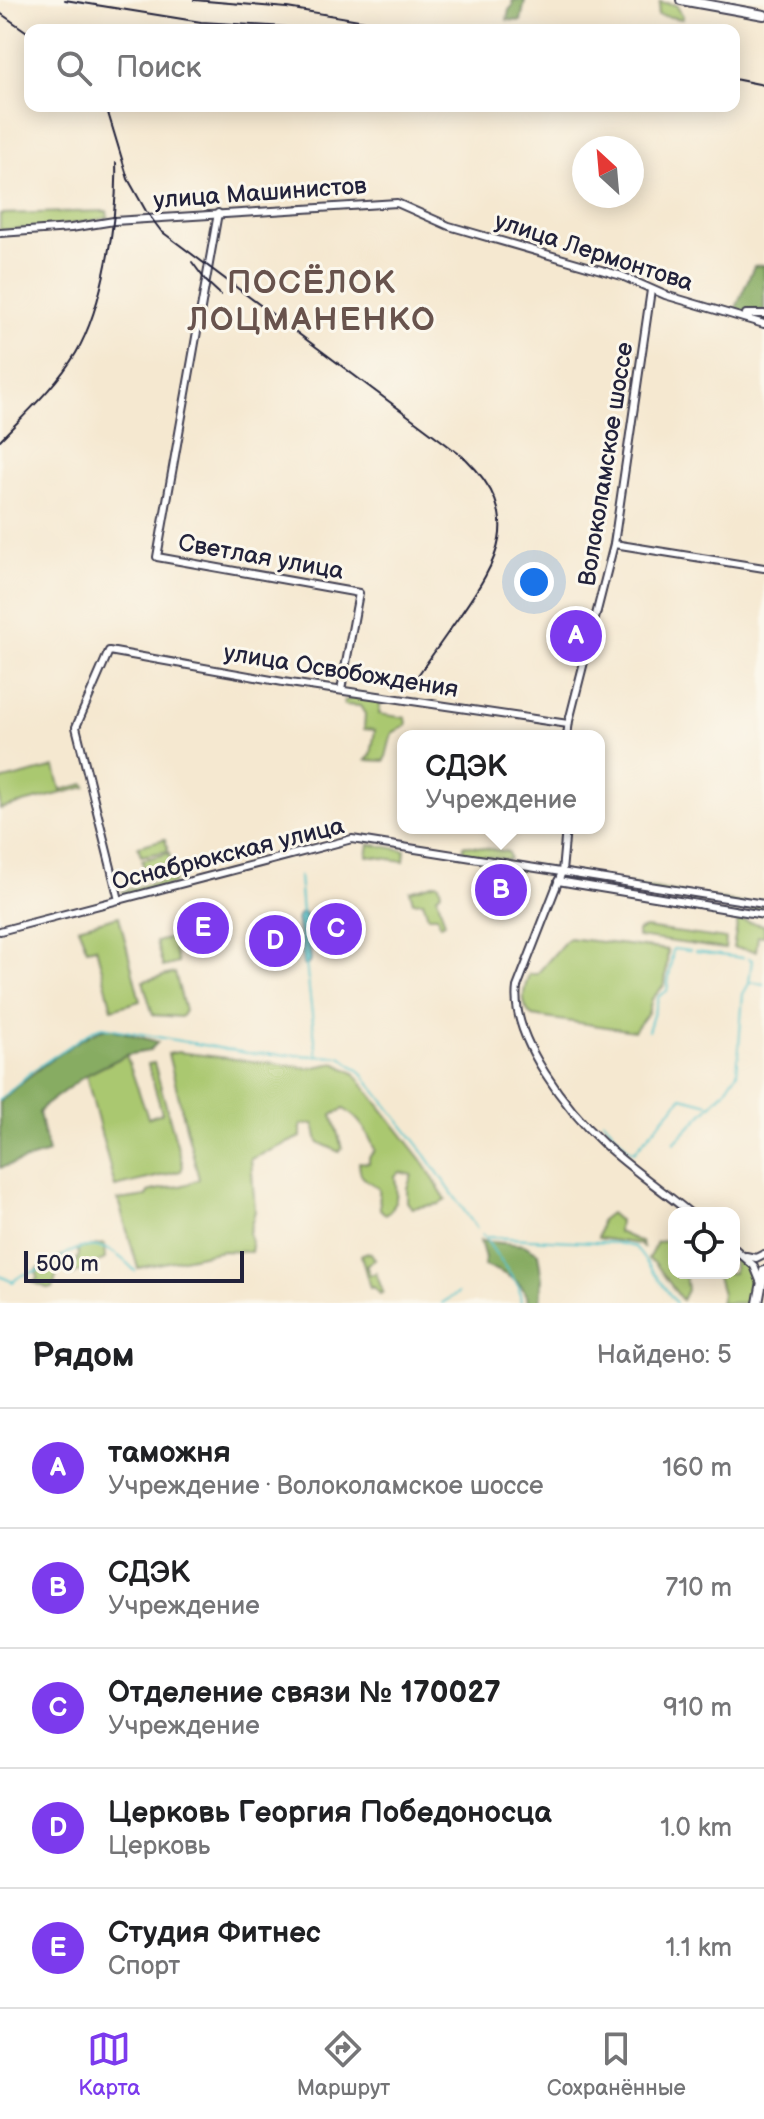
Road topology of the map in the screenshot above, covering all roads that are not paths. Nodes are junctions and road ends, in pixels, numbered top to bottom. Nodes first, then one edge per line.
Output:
1 (681, 0) edge
2 (764, 15) edge
3 (415, 210) joint
4 (218, 213) junction
5 (0, 233) edge
6 (651, 290) junction
7 (726, 311) junction
8 (764, 314) edge
9 (764, 324) edge
10 (614, 544) junction
11 (764, 568) edge
12 (341, 690) junction
13 (568, 724) junction
14 (568, 730) edge
15 (565, 834) edge
16 (562, 872) junction
17 (558, 881) junction
18 (119, 900) junction
19 (764, 904) edge
20 (764, 915) edge
21 (0, 931) edge
22 (682, 1207) edge
23 (764, 1254) edge
24 (742, 1255) joint
25 (764, 1271) edge
26 (759, 1302) edge

1 - 2 main road
3 - 4 main road, улица Машинистов
3 - 6 main road, улица Лермонтова
4 - 5 main road, улица Машинистов
4 - 12 main road, Светлая улица
6 - 7 main road, улица Лермонтова
6 - 10 main road, Волоколамское шоссе
7 - 8 main road
7 - 9 main road, улица Лермонтова
10 - 11 main road
10 - 13 main road, Волоколамское шоссе
12 - 13 main road, улица Освобождения
12 - 18 main road, улица Освобождения
13 - 14 main road, Волоколамское шоссе
15 - 16 main road
16 - 17 main road
16 - 18 main road, Оснабрюкская улица
16 - 19 main road, Оснабрюкская улица
17 - 20 main road
17 - 22 main road
18 - 21 main road, Оснабрюкская улица
23 - 24 main road
24 - 26 main road
25 - 26 main road

